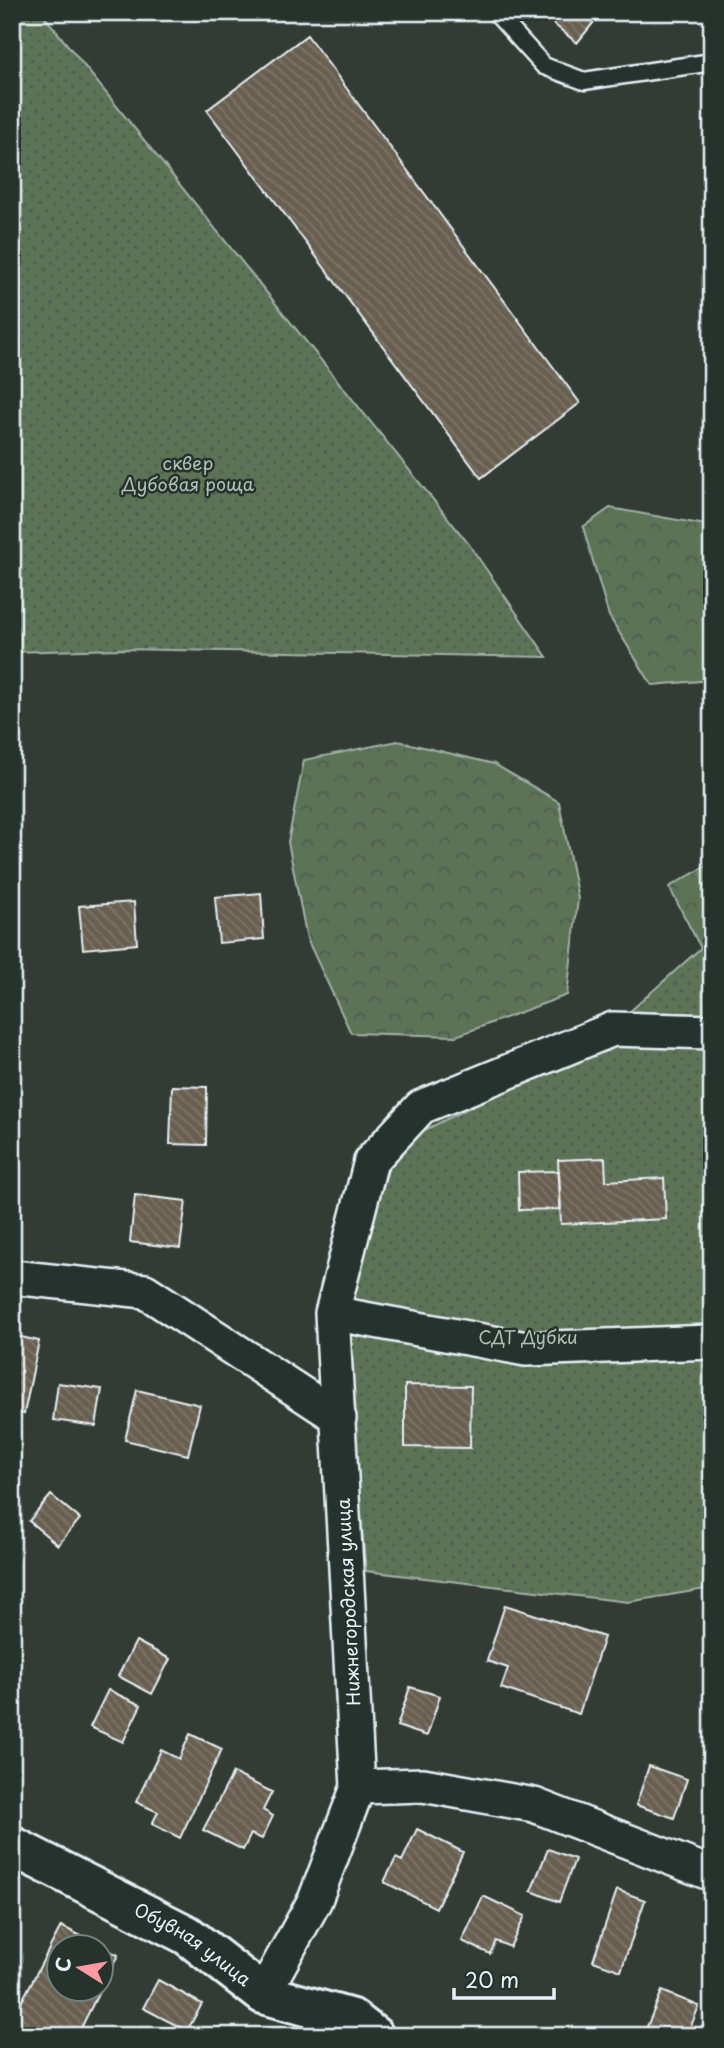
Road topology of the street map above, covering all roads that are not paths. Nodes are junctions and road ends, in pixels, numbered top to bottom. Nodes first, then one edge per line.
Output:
1 (495, 12) edge
2 (712, 62) edge
3 (712, 1032) edge
4 (12, 1277) edge
5 (332, 1313) junction
6 (712, 1342) edge
7 (340, 1418) junction
8 (358, 1787) junction
9 (12, 1846) edge
10 (712, 1874) edge
11 (263, 1994) junction
12 (374, 2036) edge

1 - 2 lane
3 - 5 street, Нижнегородская улица
4 - 7 street
5 - 6 street
5 - 7 street, Нижнегородская улица
7 - 8 street, Нижнегородская улица
8 - 10 street
8 - 11 street, Нижнегородская улица
9 - 11 main road, Обувная улица
11 - 12 main road, Обувная улица

